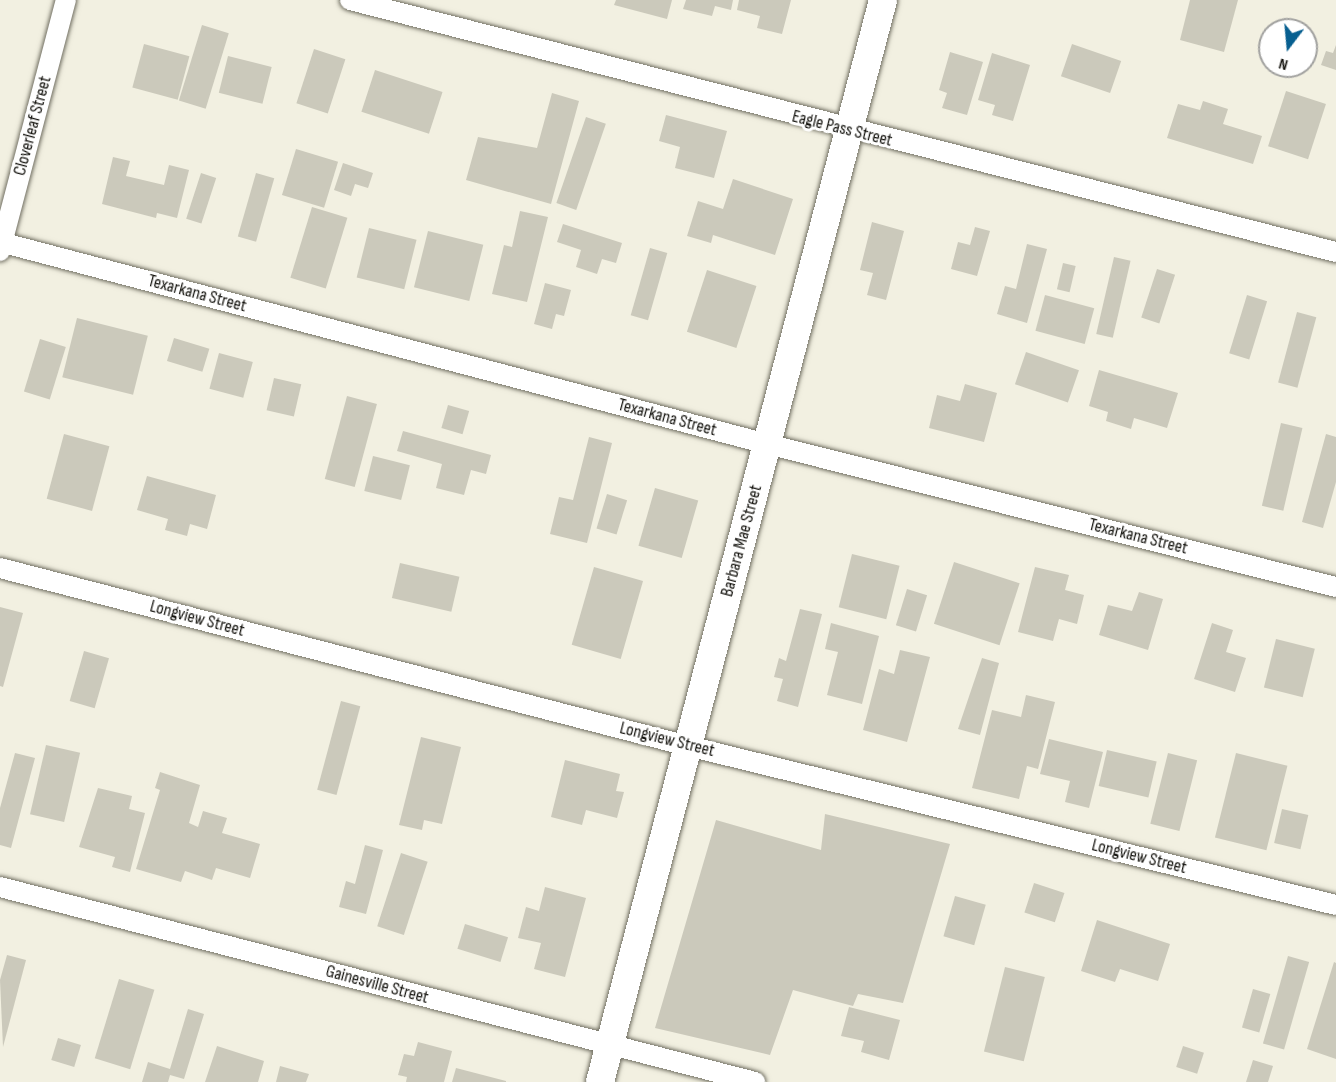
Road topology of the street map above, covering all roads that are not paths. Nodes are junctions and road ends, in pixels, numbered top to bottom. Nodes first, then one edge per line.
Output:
1 (66, 0) edge
2 (350, 0) edge
3 (883, 0) edge
4 (849, 130) junction
5 (1, 245) edge
6 (1336, 252) edge
7 (767, 444) junction
8 (0, 568) edge
9 (1336, 587) edge
10 (688, 746) junction
11 (0, 887) edge
12 (1336, 905) edge
13 (609, 1046) junction
14 (600, 1082) edge
15 (755, 1082) edge

1 - 5 street, Cloverleaf Street
2 - 4 street, Eagle Pass Street
3 - 4 street, Barbara Mae Street
4 - 6 street, Eagle Pass Street
4 - 7 street, Barbara Mae Street
5 - 7 street, Texarkana Street
7 - 9 street, Texarkana Street
7 - 10 street, Barbara Mae Street
8 - 10 street, Longview Street
10 - 12 street, Longview Street
10 - 13 street, Barbara Mae Street
11 - 13 street, Gainesville Street
13 - 14 street, Barbara Mae Street
13 - 15 street, Gainesville Street

